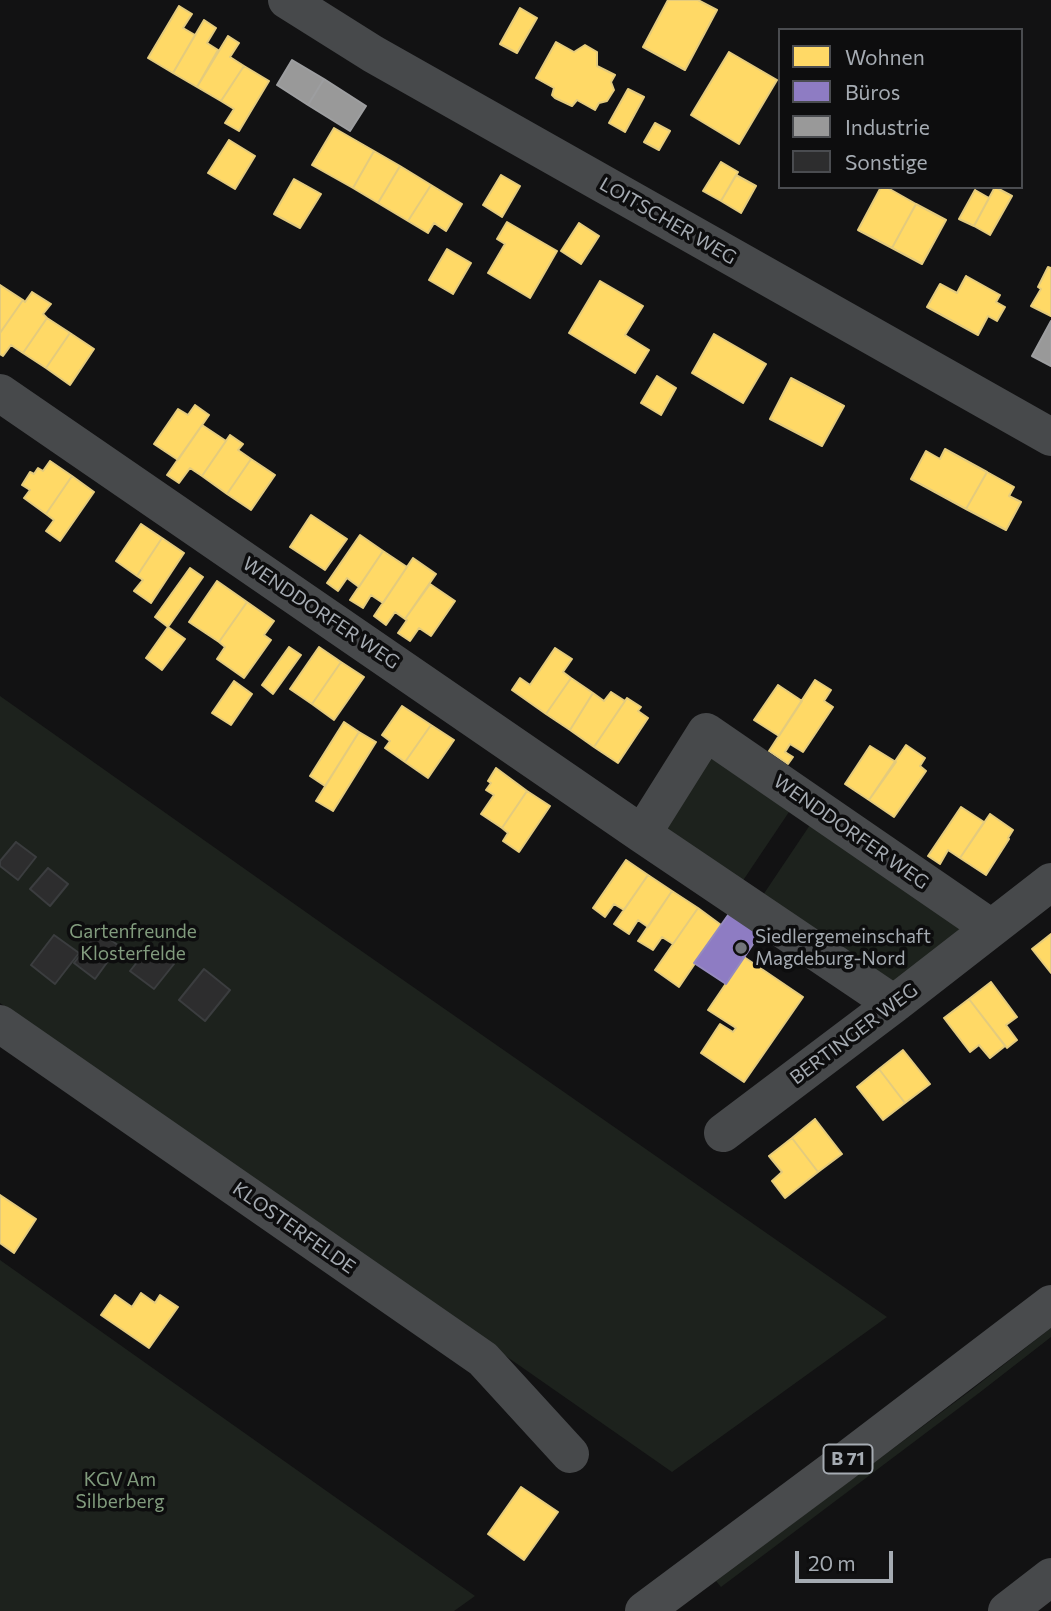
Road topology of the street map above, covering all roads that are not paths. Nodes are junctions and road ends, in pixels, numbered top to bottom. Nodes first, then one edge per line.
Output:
1 (287, 0) edge
2 (0, 393) edge
3 (1051, 438) edge
4 (642, 834) junction
5 (1051, 881) edge
6 (991, 928) junction
7 (894, 1004) junction
8 (0, 1024) edge
9 (723, 1133) dead end
10 (1051, 1304) edge
11 (570, 1454) dead end
12 (1051, 1577) edge
13 (644, 1611) edge
14 (1007, 1611) edge

1 - 3 street, LOITSCHER WEG
2 - 4 street, WENDDORFER WEG
4 - 6 street, WENDDORFER WEG
4 - 7 street, WENDDORFER WEG
5 - 6 street, BERTINGER WEG
6 - 7 street, BERTINGER WEG
7 - 9 street, BERTINGER WEG
8 - 11 street, KLOSTERFELDE
10 - 13 main road, B 71
12 - 14 street

